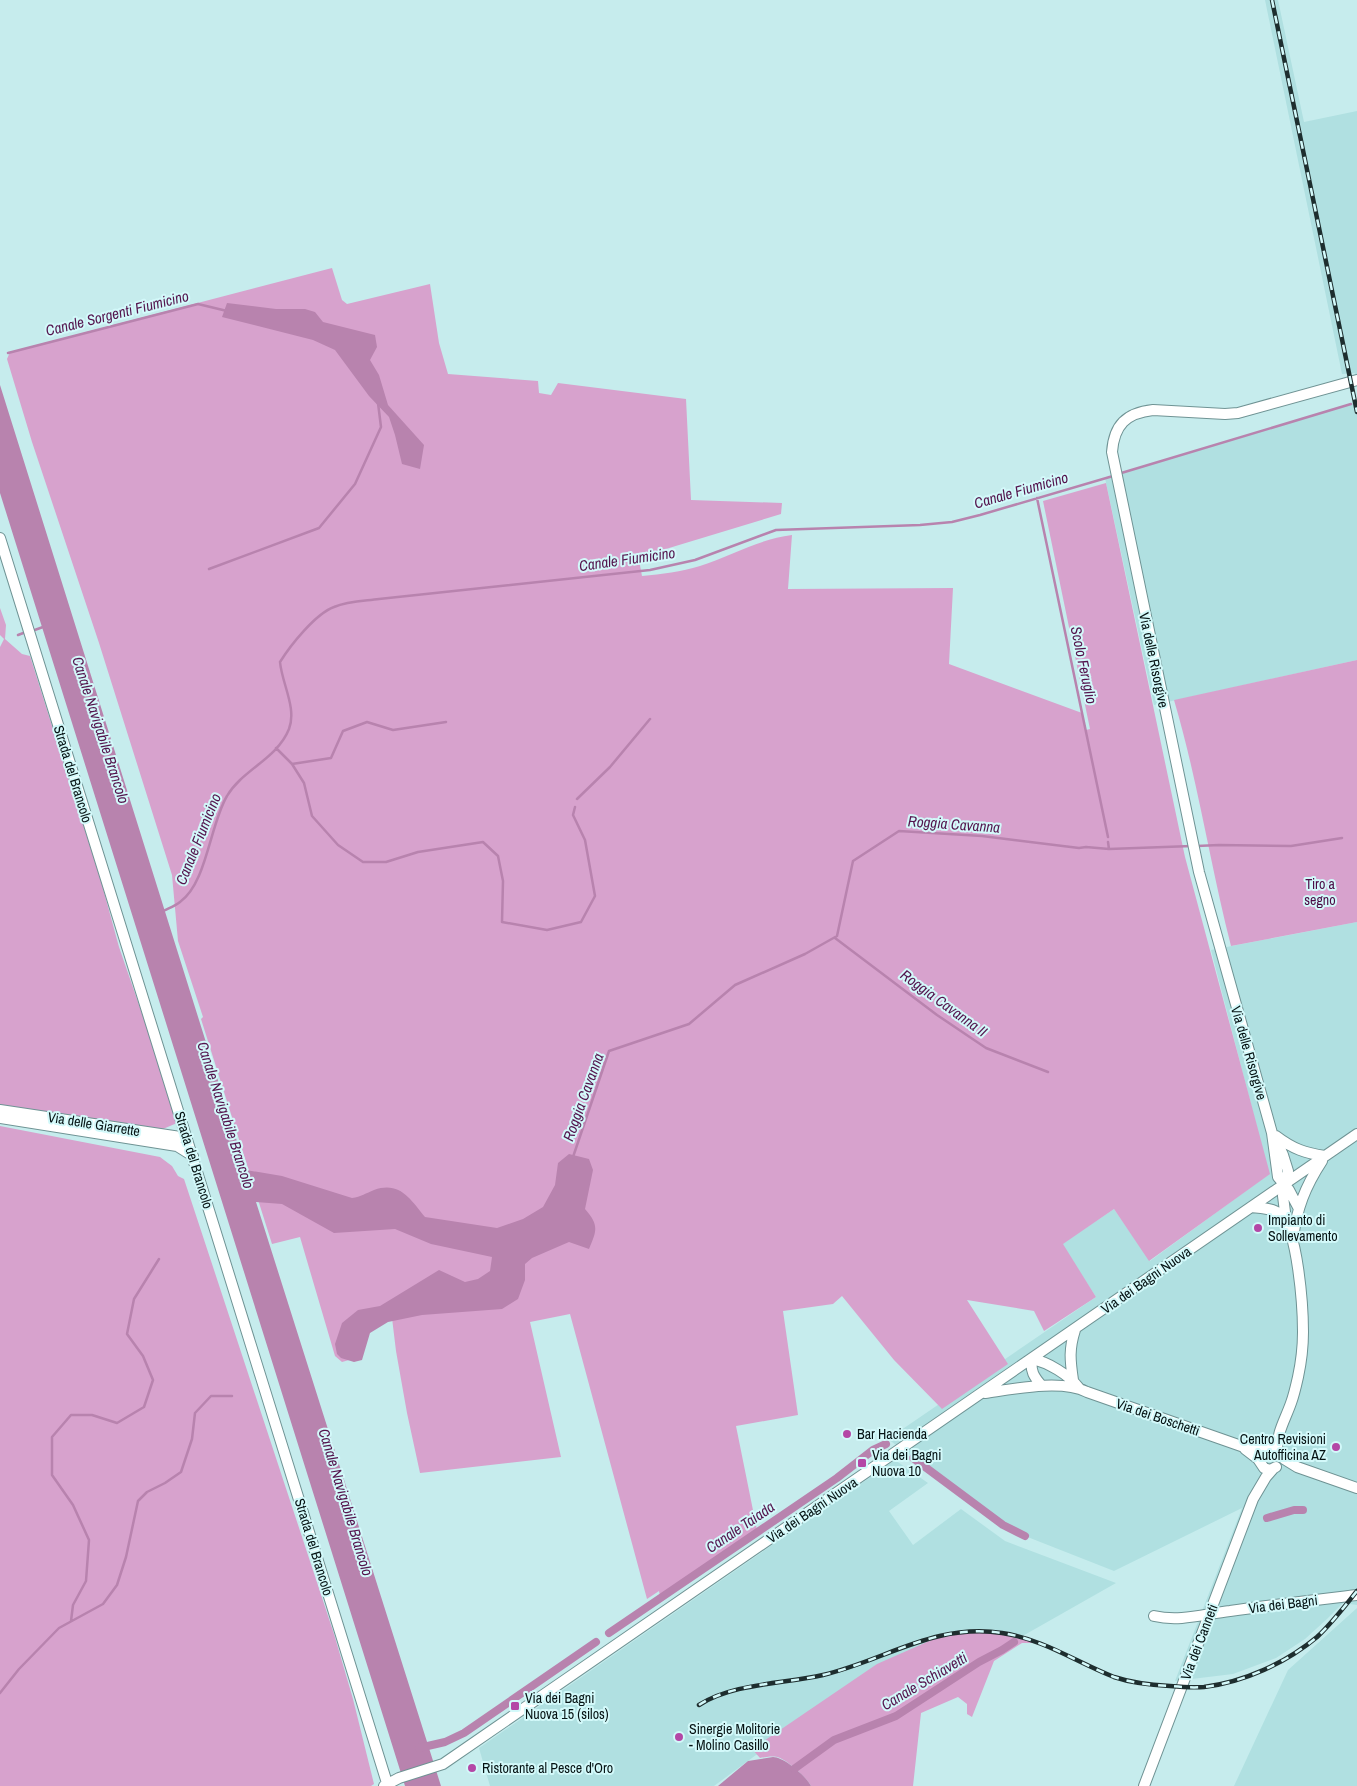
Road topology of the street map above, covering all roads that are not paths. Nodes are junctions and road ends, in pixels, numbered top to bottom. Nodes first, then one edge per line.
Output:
1 (1357, 380) edge
2 (0, 538) edge
3 (0, 1110) edge
4 (0, 1118) edge
5 (184, 1126) junction
6 (1272, 1133) junction
7 (1357, 1134) edge
8 (188, 1138) junction
9 (175, 1141) junction
10 (192, 1152) junction
11 (1325, 1156) junction
12 (1284, 1184) junction
13 (1251, 1207) junction
14 (1298, 1207) junction
15 (1286, 1222) junction
16 (1293, 1239) junction
17 (1075, 1330) junction
18 (1032, 1359) junction
19 (1076, 1384) junction
20 (1042, 1386) junction
21 (982, 1394) junction
22 (1280, 1429) junction
23 (1238, 1445) junction
24 (1265, 1449) junction
25 (1279, 1453) junction
26 (1260, 1462) junction
27 (1297, 1467) junction
28 (1274, 1468) junction
29 (1357, 1488) edge
30 (1253, 1499) junction
31 (1357, 1595) edge
32 (1210, 1615) junction
33 (1154, 1616) dead end
34 (385, 1785) edge
35 (1144, 1786) edge

1 - 6 street, Via delle Risorgive
2 - 5 street, Strada del Brancolo
3 - 9 street, Via delle Giarrette
4 - 9 street, Via delle Giarrette
5 - 8 street, Strada del Brancolo
5 - 9 street
6 - 11 street
6 - 12 street, Via delle Risorgive
7 - 11 street, Via dei Bagni Nuova
8 - 9 street, Via delle Giarrette
8 - 10 street, Strada del Brancolo
9 - 10 street, Via delle Giarrette
10 - 34 street, Strada del Brancolo
11 - 12 street, Via dei Bagni Nuova
11 - 14 street
12 - 13 street, Via dei Bagni Nuova
12 - 14 street
12 - 15 street
13 - 15 street
13 - 17 street, Via dei Bagni Nuova
14 - 16 street
15 - 16 street
16 - 22 street
17 - 18 street, Via dei Bagni Nuova
17 - 19 street
18 - 19 street, Via dei Boschetti
18 - 20 street
18 - 21 street, Via dei Bagni Nuova
19 - 20 street, Via dei Boschetti
19 - 23 street, Via dei Boschetti
20 - 21 street, Via dei Boschetti
21 - 34 street, Via dei Bagni Nuova
22 - 24 street
22 - 25 street
23 - 24 street, Via dei Boschetti
23 - 26 street, Via dei Boschetti
24 - 25 street, Via dei Boschetti
24 - 26 street
25 - 27 street, Via dei Boschetti
25 - 28 street
26 - 28 street, Via dei Boschetti
26 - 30 street, Via dei Canneti
27 - 28 street, Via dei Boschetti
27 - 29 street, Via dei Boschetti
28 - 30 street, Via dei Canneti
30 - 32 street, Via dei Canneti
31 - 32 street, Via dei Bagni
32 - 33 street, Via dei Bagni
32 - 35 street, Via dei Canneti

